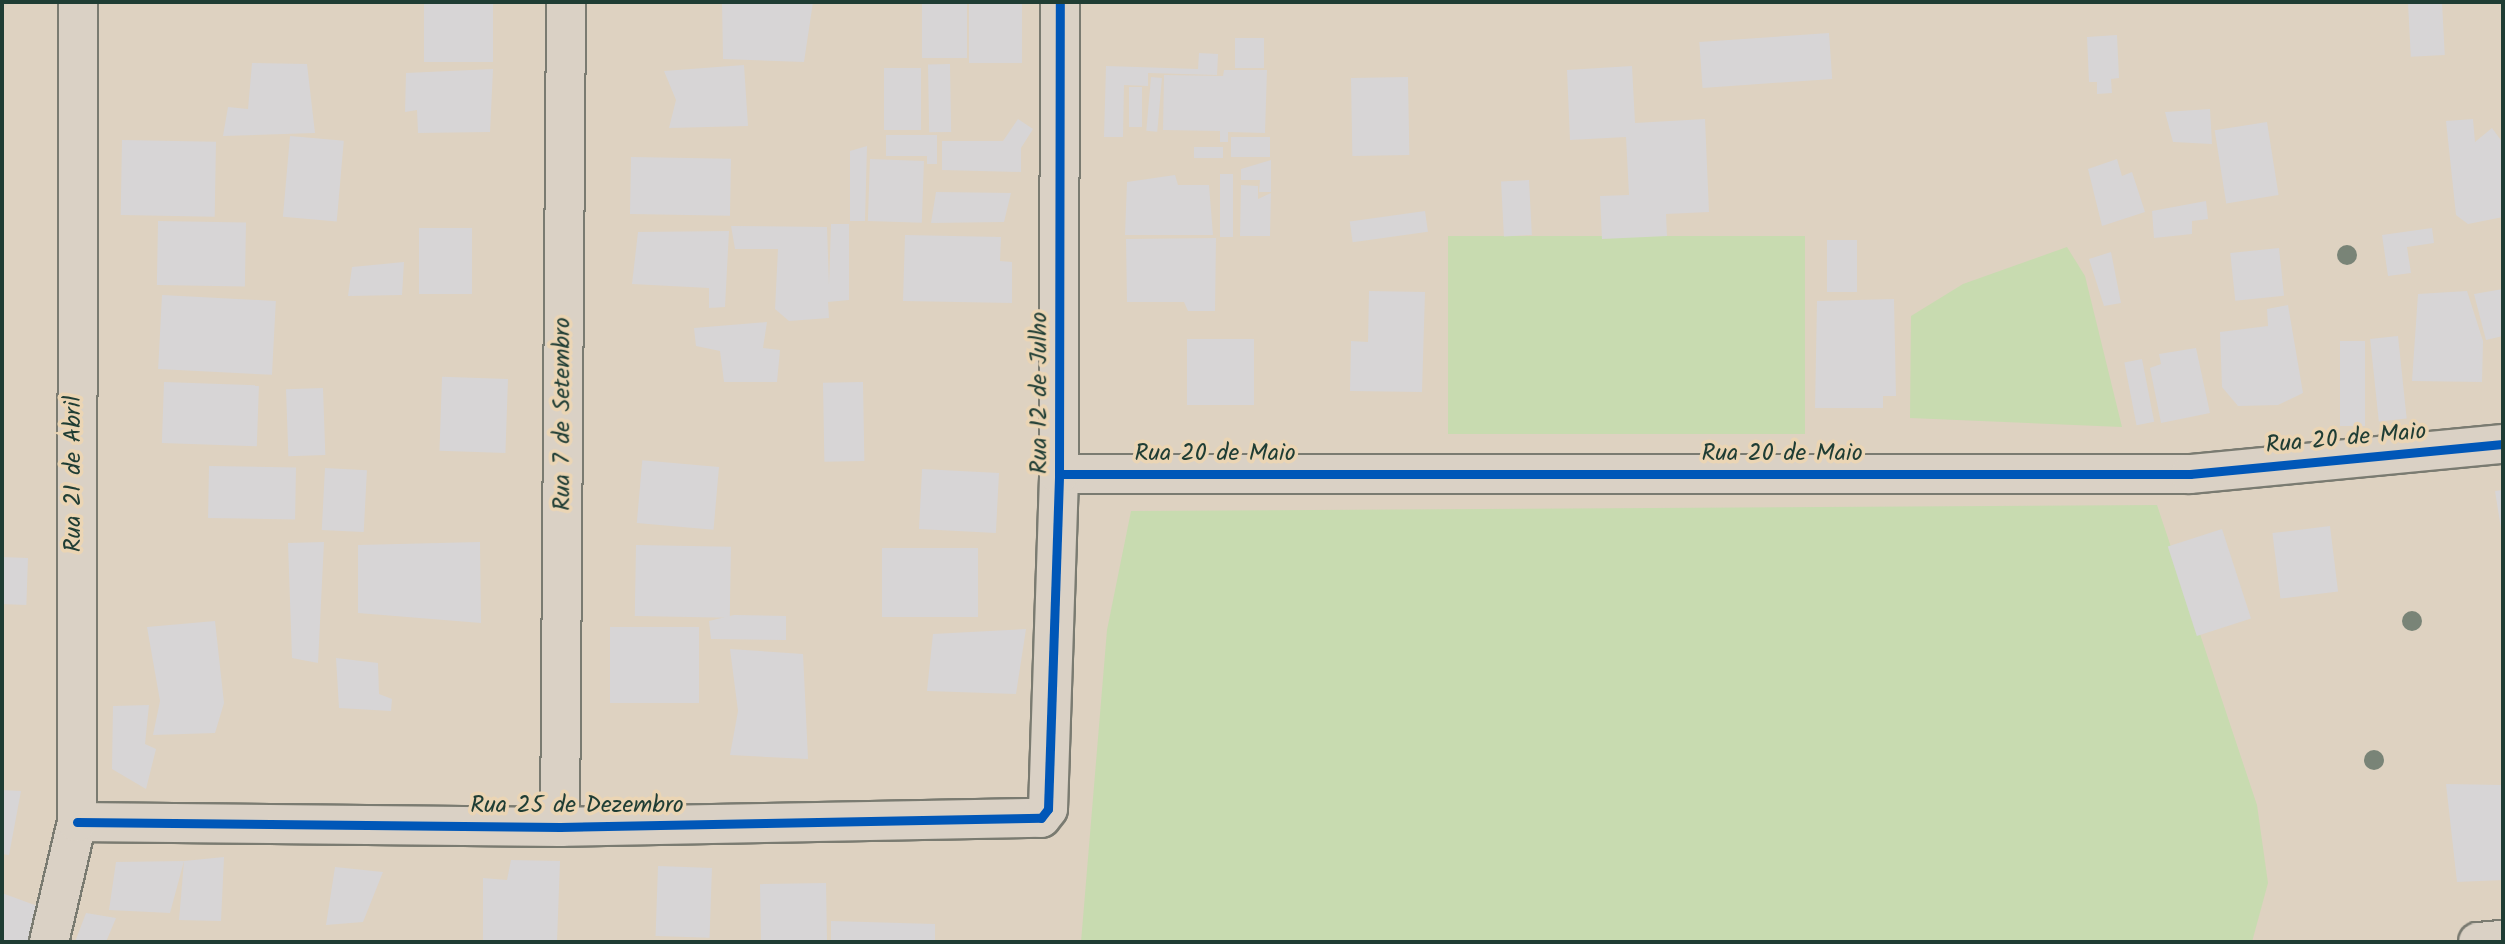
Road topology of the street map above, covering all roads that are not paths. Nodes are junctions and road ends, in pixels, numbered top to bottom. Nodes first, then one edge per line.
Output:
1 (78, 2) edge
2 (566, 2) edge
3 (1060, 2) edge
4 (2503, 444) edge
5 (1059, 474) junction
6 (1048, 785) joint
7 (77, 822) junction
8 (560, 827) junction
9 (2503, 940) edge
10 (49, 942) edge
11 (2477, 942) edge

1 - 7 street, Rua 21 de Abril
2 - 8 street, Rua 7 de Setembro
3 - 5 street, Rua 12 de Julho
4 - 5 street, Rua 20 de Maio
5 - 6 street, Rua 12 de Julho
6 - 8 street, Rua 25 de Dezembro
7 - 8 street, Rua 25 de Dezembro
7 - 10 street, Rua 21 de Abril
9 - 11 street

